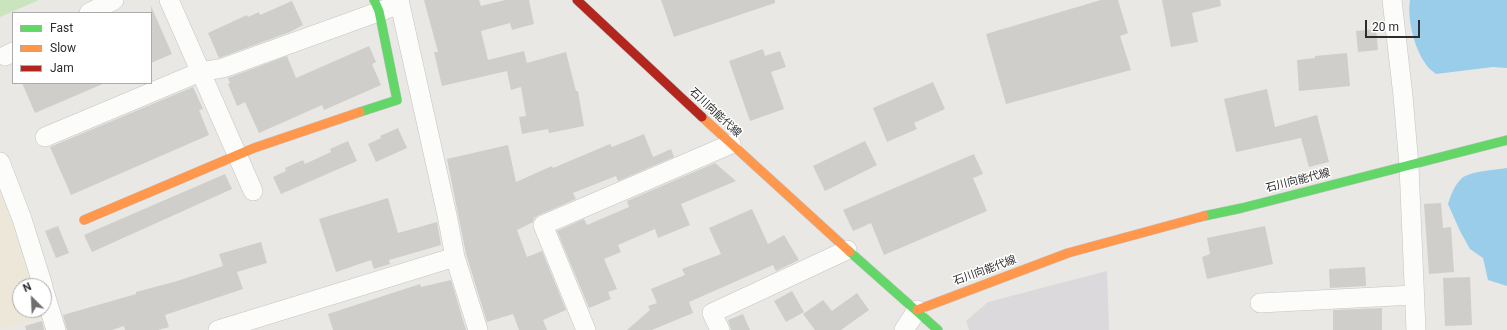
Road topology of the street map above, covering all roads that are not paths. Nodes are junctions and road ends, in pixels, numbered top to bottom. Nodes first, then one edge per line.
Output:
1 (114, 0) edge
2 (169, 0) edge
3 (577, 0) edge
4 (1392, 0) edge
5 (399, 2) edge
6 (376, 6) edge
7 (91, 12) edge
8 (200, 72) junction
9 (45, 137) dead end
10 (1507, 140) edge
11 (731, 144) junction
12 (237, 155) junction
13 (0, 162) edge
14 (1409, 166) junction
15 (253, 191) dead end
16 (84, 220) dead end
17 (847, 250) junction
18 (455, 257) junction
19 (40, 278) edge
20 (1414, 295) junction
21 (1260, 303) dead end
22 (917, 310) junction
23 (52, 317) edge
24 (56, 330) edge
25 (218, 330) edge
26 (478, 330) edge
27 (586, 330) edge
28 (720, 330) edge
29 (904, 330) edge
30 (938, 330) edge
31 (1416, 330) edge

1 - 7 street
2 - 8 street
3 - 11 main road, 石川向能代線
4 - 14 street
5 - 6 street
5 - 18 street
6 - 8 street
6 - 12 main road
8 - 9 street
8 - 12 street
10 - 14 main road, 石川向能代線
11 - 17 main road, 石川向能代線
11 - 27 street
12 - 15 street
12 - 16 main road
13 - 19 street
14 - 20 street
14 - 22 main road, 石川向能代線
17 - 22 main road, 石川向能代線
17 - 28 street
18 - 25 street
18 - 26 street
20 - 21 street
20 - 31 street
22 - 29 street
22 - 30 main road
23 - 24 street

